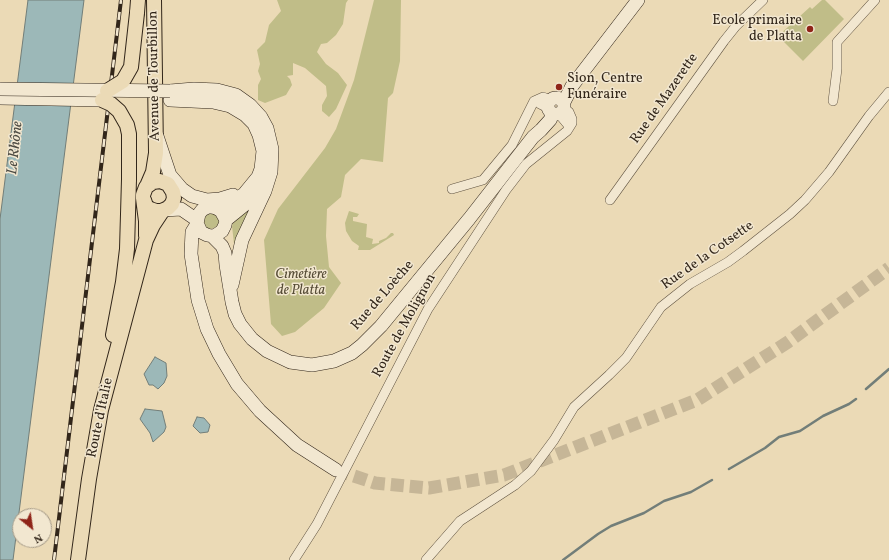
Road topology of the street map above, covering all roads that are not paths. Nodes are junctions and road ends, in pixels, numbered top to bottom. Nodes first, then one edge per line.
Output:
1 (154, 0) edge
2 (638, 0) edge
3 (763, 0) edge
4 (875, 0) edge
5 (137, 7) edge
6 (0, 89) edge
7 (889, 92) edge
8 (104, 95) junction
9 (170, 96) junction
10 (0, 98) edge
11 (833, 101) dead end
12 (553, 106) junction
13 (155, 130) junction
14 (156, 153) junction
15 (263, 157) junction
16 (271, 172) junction
17 (147, 186) junction
18 (171, 188) junction
19 (452, 189) dead end
20 (144, 200) junction
21 (610, 200) dead end
22 (213, 208) junction
23 (168, 210) junction
24 (197, 222) junction
25 (226, 222) junction
26 (210, 236) junction
27 (146, 240) junction
28 (193, 270) junction
29 (227, 275) junction
30 (136, 279) junction
31 (230, 292) junction
32 (107, 388) junction
33 (336, 470) tunnel mouth
34 (78, 560) edge
35 (294, 560) edge
36 (426, 560) edge

1 - 13 main road, Avenue de Tourbillon
2 - 12 street, Rue de Loèche
3 - 21 street, Rue de Mazerette
4 - 11 street
5 - 8 main road, bridge
6 - 8 street, bridge
7 - 36 street, Rue de la Cotsette
8 - 9 street, bridge
8 - 10 street
8 - 32 main road, bridge
9 - 15 street
9 - 16 street
12 - 19 street
12 - 31 street, Rue de Loèche
12 - 35 street, Route de Molignon
13 - 14 main road, Avenue de Tourbillon
13 - 15 street
14 - 17 main road, Avenue de Tourbillon
14 - 18 main road, Avenue de Tourbillon
15 - 22 street
16 - 25 street
16 - 31 street
17 - 18 main road
17 - 20 main road
18 - 22 street
18 - 23 main road
20 - 23 main road
20 - 27 main road, Route d'Italie
22 - 24 street
22 - 25 street
23 - 24 street
23 - 27 main road, Route d'Italie
23 - 30 main road, Route d'Italie
24 - 26 street
24 - 28 street
25 - 26 street
25 - 29 street, Rue de Loèche
26 - 28 street
26 - 29 street, Rue de Loèche
27 - 30 main road, Route d'Italie
28 - 33 street
29 - 31 street, Rue de Loèche
30 - 32 main road, Route d'Italie
32 - 34 main road, Route d'Italie

